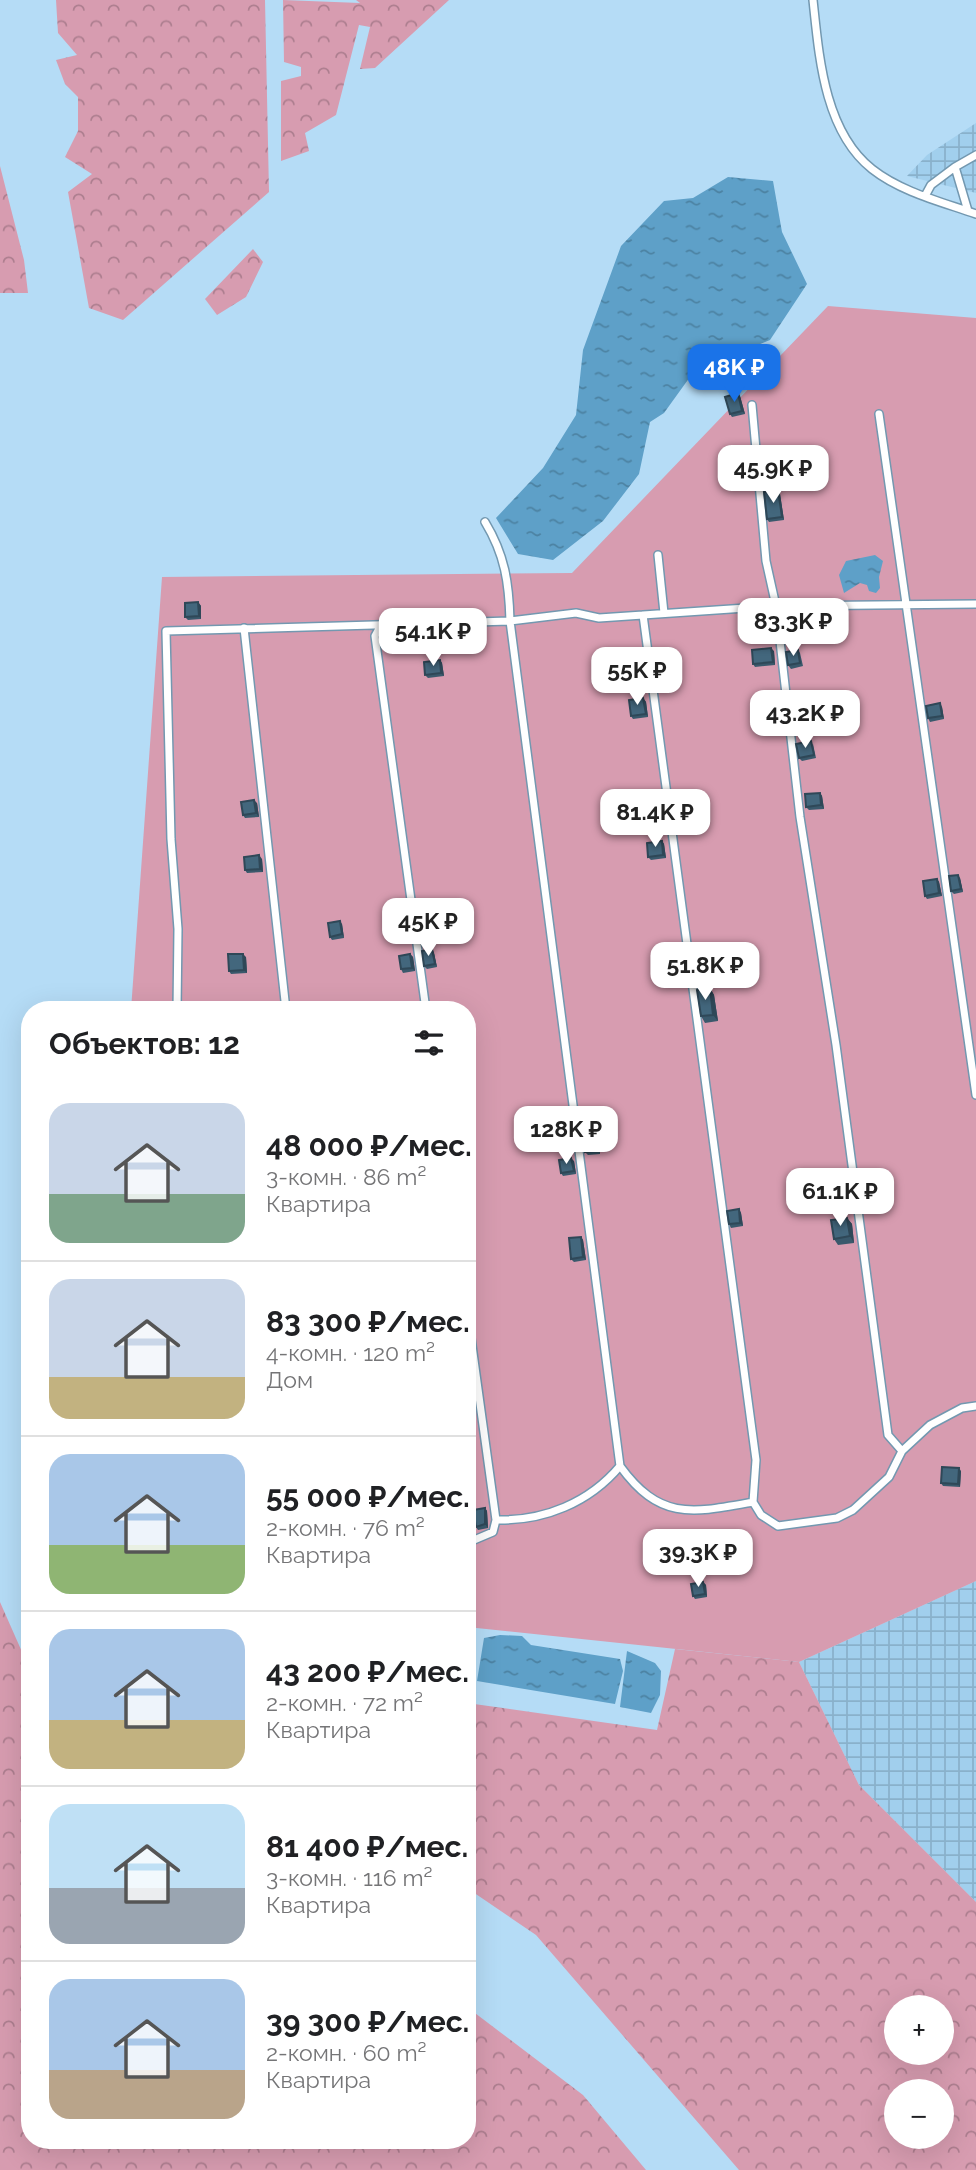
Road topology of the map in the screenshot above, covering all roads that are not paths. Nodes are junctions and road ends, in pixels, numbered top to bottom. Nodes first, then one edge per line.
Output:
1 (813, 0) edge
2 (976, 155) edge
3 (955, 167) junction
4 (925, 196) junction
5 (972, 212) edge
6 (751, 405) dead end
7 (879, 414) dead end
8 (485, 522) dead end
9 (658, 555) dead end
10 (976, 604) edge
11 (776, 606) junction
12 (906, 606) junction
13 (664, 614) junction
14 (643, 615) junction
15 (510, 621) junction
16 (381, 625) junction
17 (244, 628) junction
18 (177, 1001) edge
19 (285, 1001) edge
20 (425, 1001) edge
21 (976, 1095) edge
22 (476, 1374) edge
23 (976, 1406) edge
24 (902, 1451) junction
25 (620, 1466) junction
26 (753, 1502) junction
27 (496, 1520) junction
28 (476, 1539) edge

1 - 4 lane
2 - 3 lane
3 - 4 lane
3 - 5 lane
4 - 5 lane
6 - 11 lane
7 - 12 lane
8 - 15 lane
9 - 13 lane
10 - 12 lane
11 - 12 lane
11 - 13 lane
11 - 24 lane
12 - 21 lane
13 - 14 lane
14 - 15 lane
14 - 26 lane
15 - 16 lane
15 - 25 lane
16 - 17 lane
16 - 20 lane
17 - 18 lane
17 - 19 lane
22 - 27 lane
23 - 24 lane
24 - 26 lane
25 - 26 lane
25 - 27 lane
27 - 28 lane

